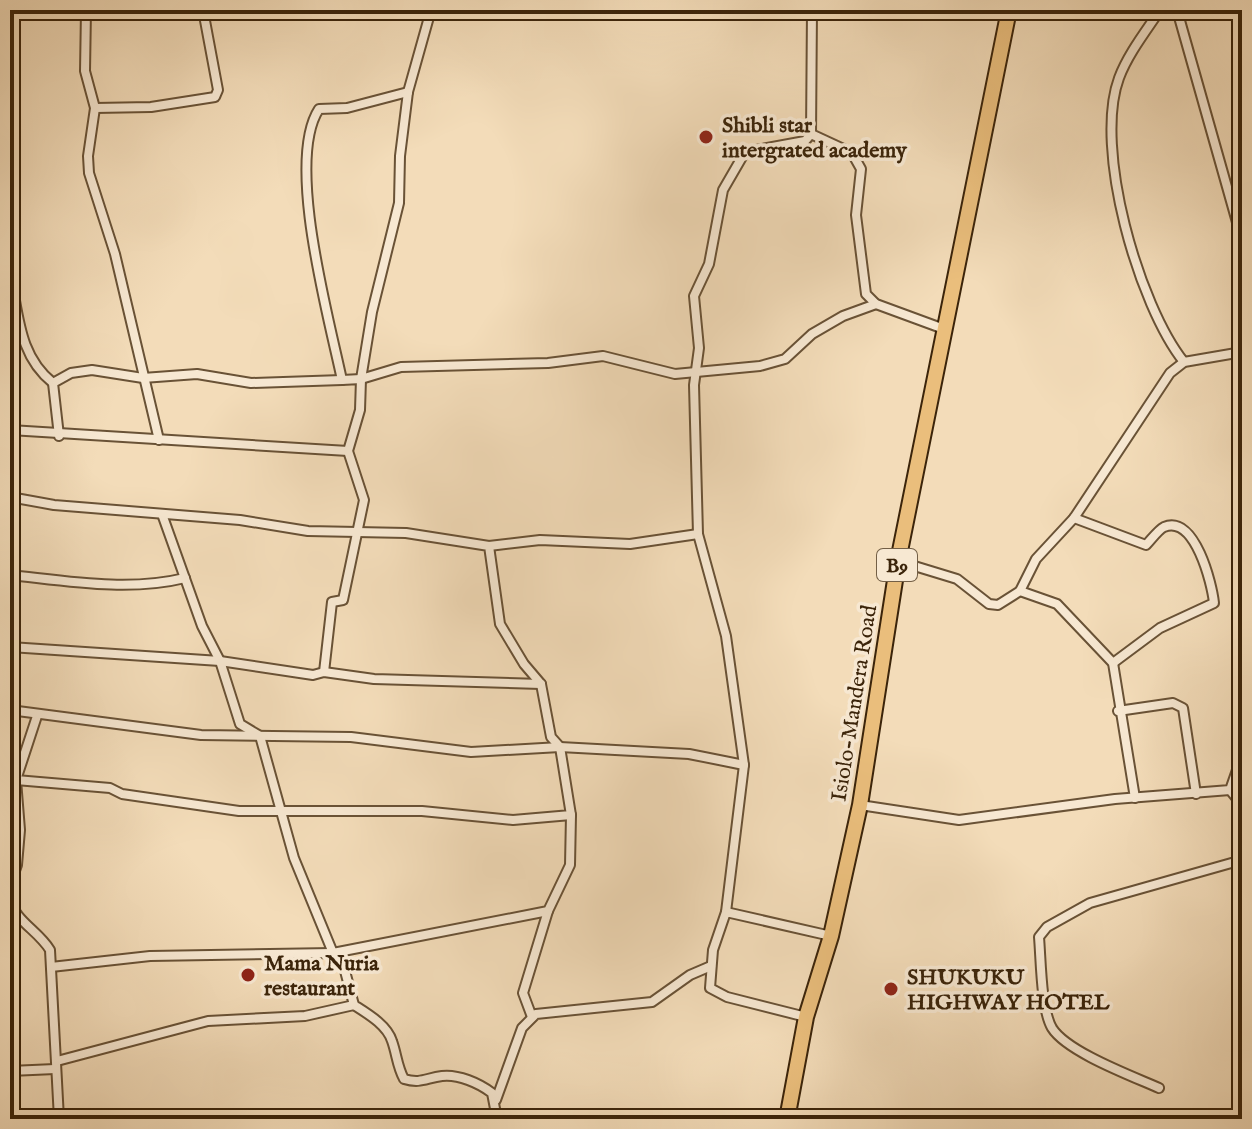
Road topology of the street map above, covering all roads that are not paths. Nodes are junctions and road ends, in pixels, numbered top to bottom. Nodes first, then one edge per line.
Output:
1 (86, 10) edge
2 (203, 10) edge
3 (431, 10) edge
4 (812, 10) edge
5 (1009, 10) edge
6 (1160, 10) edge
7 (1177, 10) edge
8 (408, 92) junction
9 (95, 108) junction
10 (811, 134) junction
11 (1242, 240) edge
12 (10, 274) edge
13 (876, 304) junction
14 (944, 329) junction
15 (1242, 352) edge
16 (1184, 362) junction
17 (697, 374) junction
18 (143, 378) junction
19 (361, 379) junction
20 (342, 380) junction
21 (53, 383) junction
22 (10, 430) edge
23 (59, 436) junction
24 (159, 440) junction
25 (348, 451) junction
26 (10, 497) edge
27 (162, 514) junction
28 (1074, 518) junction
29 (356, 530) junction
30 (698, 534) junction
31 (489, 546) junction
32 (898, 561) junction
33 (10, 575) edge
34 (185, 578) junction
35 (1020, 591) junction
36 (10, 647) edge
37 (220, 661) junction
38 (1113, 663) junction
39 (324, 672) junction
40 (541, 684) junction
41 (10, 710) edge
42 (1118, 711) junction
43 (37, 716) junction
44 (260, 736) junction
45 (560, 747) junction
46 (744, 765) junction
47 (1242, 765) edge
48 (13, 782) edge
49 (1230, 790) junction
50 (1196, 794) junction
51 (1135, 798) junction
52 (19, 805) junction
53 (860, 805) junction
54 (1242, 805) edge
55 (282, 811) junction
56 (10, 812) edge
57 (571, 815) junction
58 (1242, 860) edge
59 (10, 885) edge
60 (11, 903) edge
61 (548, 911) junction
62 (726, 912) junction
63 (831, 936) junction
64 (333, 953) junction
65 (711, 966) junction
66 (51, 967) junction
67 (354, 1005) junction
68 (532, 1017) junction
69 (806, 1017) junction
70 (56, 1065) junction
71 (10, 1071) edge
72 (1159, 1088) dead end
73 (496, 1100) junction
74 (59, 1119) edge
75 (497, 1119) edge
76 (787, 1119) edge

1 - 9 street
2 - 9 street
3 - 8 street
4 - 10 street
5 - 14 highway, Isiolo-Mandera Road / B9
6 - 16 street
7 - 11 street
8 - 19 street
8 - 20 street
9 - 18 street
10 - 13 street
10 - 17 street
12 - 21 street
13 - 14 street
13 - 17 street
14 - 32 highway, Isiolo-Mandera Road / B9
15 - 16 street
16 - 28 street
17 - 19 street
17 - 30 street
18 - 20 street
18 - 21 street
18 - 24 street
19 - 20 street
19 - 25 street
21 - 23 street
22 - 23 street
23 - 24 street
24 - 25 street
25 - 29 street
26 - 27 street
27 - 29 street
27 - 34 street
28 - 35 street
28 - 38 street
29 - 31 street
29 - 39 street
30 - 31 street
30 - 46 street
31 - 40 street
32 - 35 street
32 - 53 highway, Isiolo-Mandera Road / B9
33 - 34 street
34 - 37 street
35 - 38 street
36 - 37 street
37 - 39 street
37 - 44 street
38 - 42 street
39 - 40 street
40 - 45 street
41 - 43 street
42 - 50 street
42 - 51 street
43 - 44 street
43 - 48 street
44 - 45 street
44 - 55 street
45 - 46 street
45 - 57 street
46 - 62 street
47 - 49 street
48 - 52 street
48 - 55 street
49 - 50 street
49 - 54 street
50 - 51 street
51 - 53 street
52 - 56 street
52 - 59 street
53 - 63 highway, Isiolo-Mandera Road / B9
55 - 57 street
55 - 64 street
57 - 61 street
58 - 72 street
60 - 66 street
61 - 64 street
61 - 68 street
62 - 63 street
62 - 65 street
63 - 69 highway, Isiolo-Mandera Road / B9
64 - 66 street
64 - 67 street
65 - 68 street
65 - 69 street
66 - 70 street
67 - 70 street
67 - 73 street
68 - 73 street
69 - 76 highway, Isiolo-Mandera Road / B9
70 - 71 street
70 - 74 street
73 - 75 street

